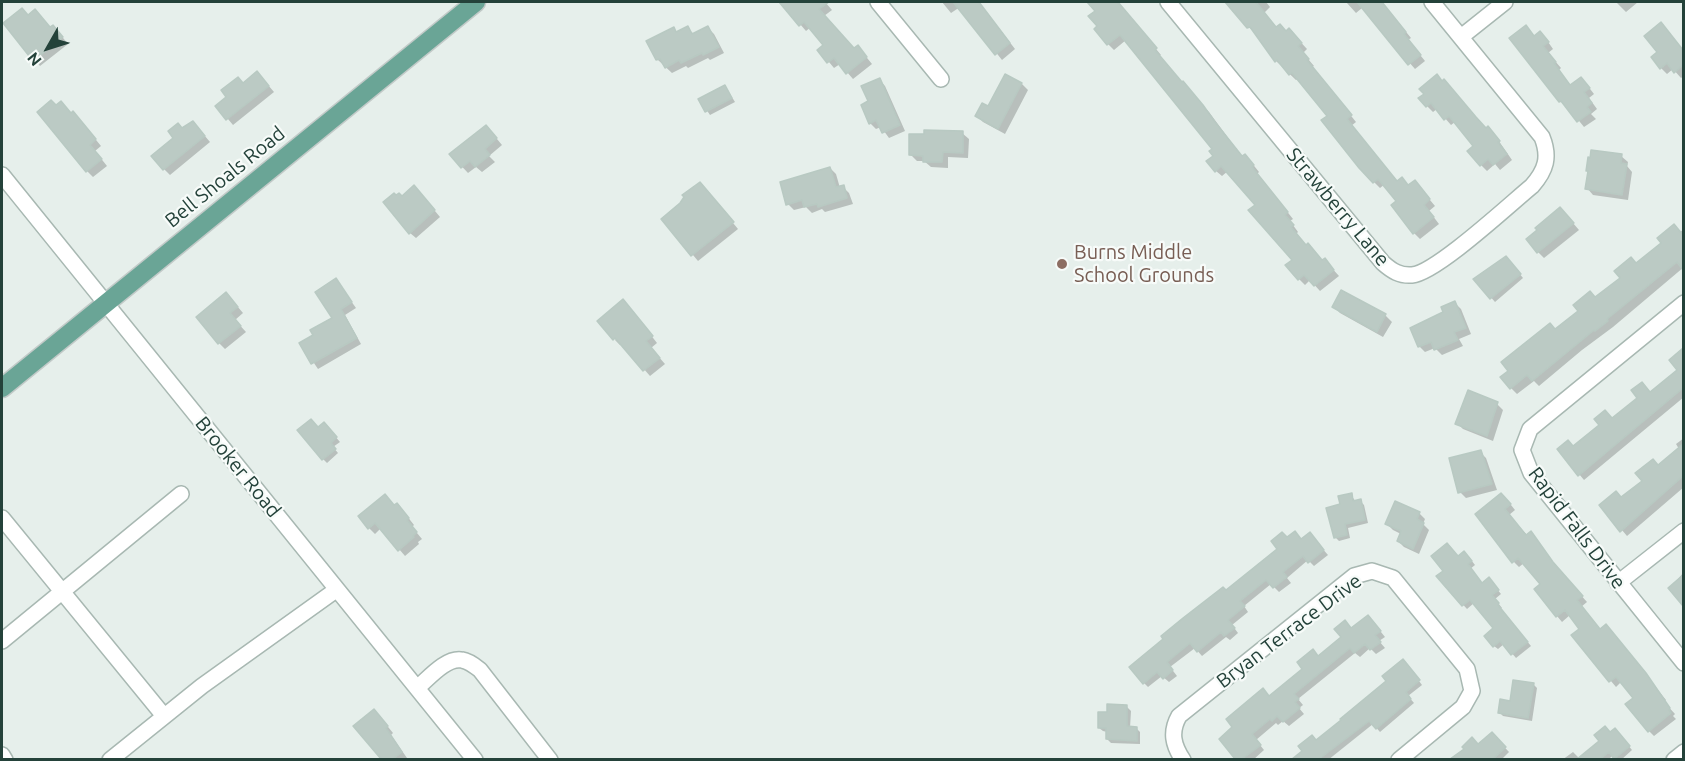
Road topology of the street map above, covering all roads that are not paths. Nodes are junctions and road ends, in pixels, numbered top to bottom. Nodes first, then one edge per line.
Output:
1 (476, 2) edge
2 (878, 2) edge
3 (1168, 2) edge
4 (1432, 2) edge
5 (1505, 2) edge
6 (1461, 37) junction
7 (940, 80) dead end
8 (2, 175) edge
9 (105, 303) junction
10 (1683, 303) edge
11 (2, 388) edge
12 (181, 494) dead end
13 (2, 518) edge
14 (1683, 531) edge
15 (1618, 583) junction
16 (336, 590) junction
17 (62, 592) junction
18 (2, 641) edge
19 (1683, 663) edge
20 (417, 688) junction
21 (164, 716) junction
22 (1683, 752) edge
23 (2, 755) edge
24 (5, 759) edge
25 (110, 759) edge
26 (475, 759) edge
27 (550, 759) edge
28 (1183, 759) edge
29 (1399, 759) edge
30 (1674, 759) edge

1 - 9 main road, Bell Shoals Road
2 - 7 street
3 - 6 street, Strawberry Lane
4 - 6 street, Strawberry Lane
5 - 6 street
8 - 9 street, Brooker Road
9 - 11 main road, Bell Shoals Road
9 - 16 street, Brooker Road
10 - 15 street, Rapid Falls Drive
12 - 17 street
13 - 17 street
14 - 15 street
15 - 19 street, Rapid Falls Drive
16 - 20 street, Brooker Road
16 - 21 street
17 - 18 street
17 - 21 street
20 - 26 street, Brooker Road
20 - 27 street
21 - 25 street
22 - 30 street
23 - 24 street
28 - 29 street, Bryan Terrace Drive

